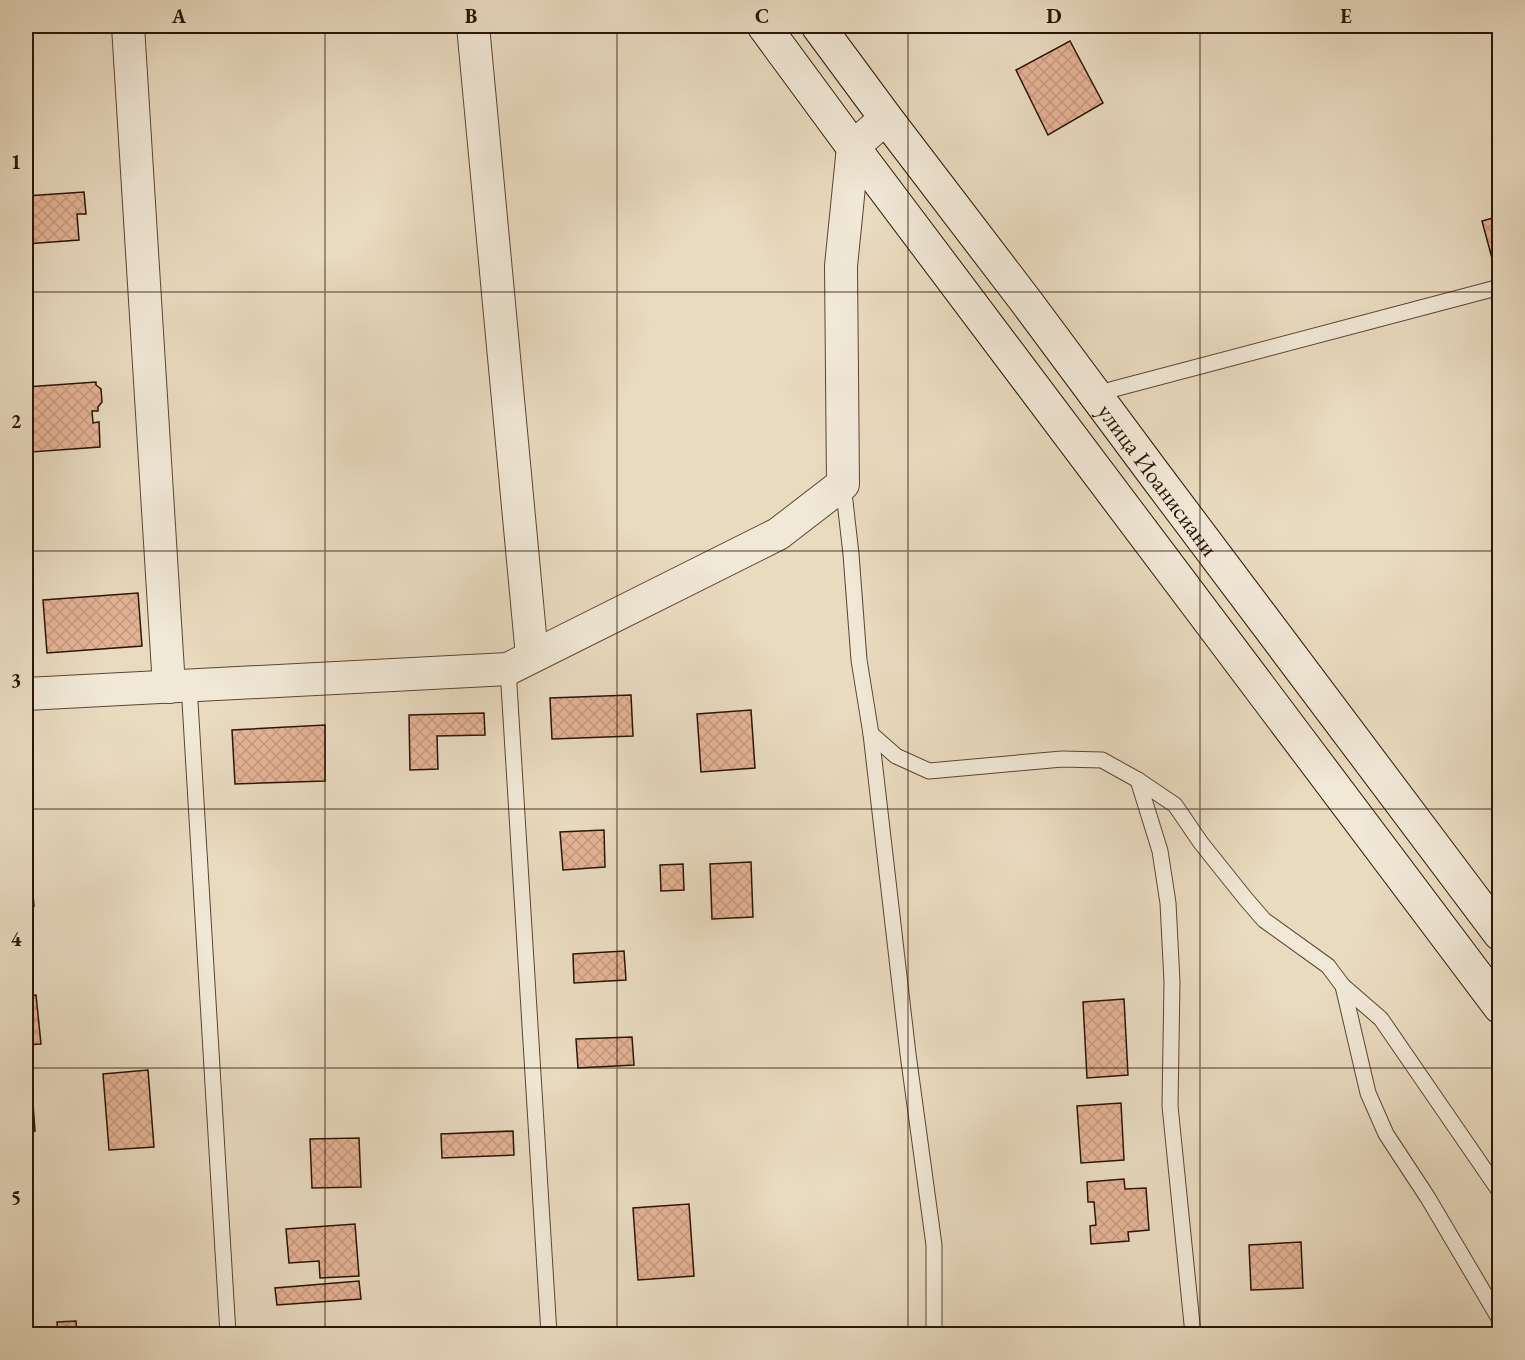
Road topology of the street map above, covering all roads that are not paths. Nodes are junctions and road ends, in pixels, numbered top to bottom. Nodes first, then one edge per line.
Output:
1 (128, 26) edge
2 (473, 26) edge
3 (764, 26) edge
4 (818, 26) edge
5 (886, 118) junction
6 (853, 147) junction
7 (1500, 287) edge
8 (1095, 394) junction
9 (843, 484) junction
10 (520, 662) junction
11 (179, 686) junction
12 (26, 694) edge
13 (871, 734) junction
14 (1138, 780) junction
15 (1500, 934) edge
16 (1343, 987) junction
17 (1500, 1007) edge
18 (1500, 1192) edge
19 (1500, 1320) edge
20 (228, 1335) edge
21 (549, 1335) edge
22 (934, 1335) edge
23 (1192, 1335) edge

1 - 11 street
2 - 10 street
3 - 6 main road
4 - 5 main road, улица Иоанисиани
5 - 6 street
5 - 8 main road, улица Иоанисиани
6 - 9 street
6 - 17 main road
7 - 8 lane
8 - 15 main road, улица Иоанисиани
9 - 10 street
9 - 13 lane
10 - 11 street
10 - 21 lane
11 - 12 street
11 - 20 lane
13 - 14 lane
13 - 22 lane
14 - 16 lane
14 - 23 lane
16 - 18 lane
16 - 19 lane

